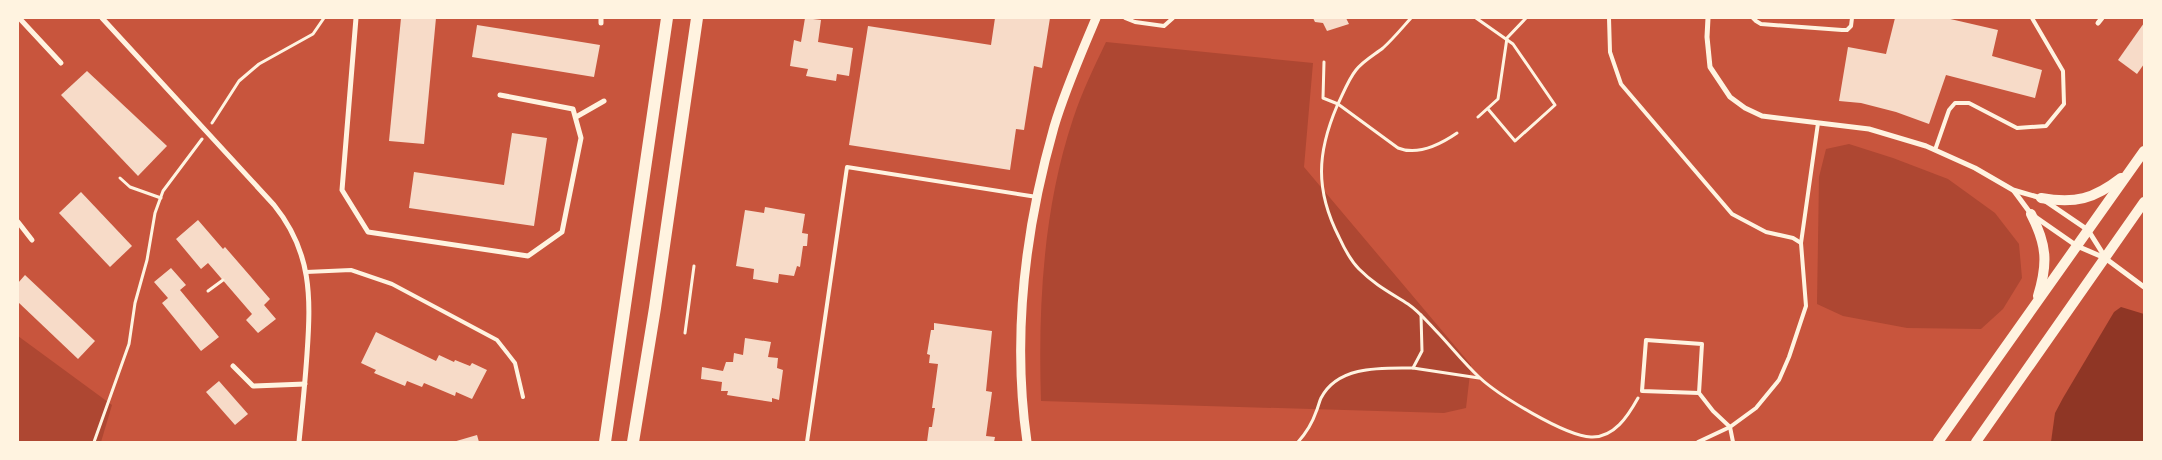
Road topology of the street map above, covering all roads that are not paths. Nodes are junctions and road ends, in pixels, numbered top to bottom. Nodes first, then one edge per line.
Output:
1 (102, 18) edge
2 (356, 18) edge
3 (668, 18) edge
4 (697, 18) edge
5 (1096, 18) edge
6 (1125, 18) edge
7 (1173, 18) edge
8 (1609, 18) edge
9 (1708, 18) edge
10 (1753, 18) edge
11 (1852, 18) edge
12 (2032, 18) edge
13 (2102, 18) edge
14 (21, 20) edge
15 (2098, 23) dead end
16 (61, 63) dead end
17 (500, 95) dead end
18 (604, 101) dead end
19 (576, 117) junction
20 (1818, 123) junction
21 (1935, 150) junction
22 (2144, 150) edge
23 (2130, 171) junction
24 (2014, 190) junction
25 (1037, 197) junction
26 (2041, 198) junction
27 (2144, 202) edge
28 (2031, 214) junction
29 (18, 222) edge
30 (2088, 230) junction
31 (32, 240) dead end
32 (1801, 243) junction
33 (2077, 246) junction
34 (2105, 258) junction
35 (306, 272) junction
36 (2144, 287) edge
37 (2035, 306) junction
38 (233, 366) dead end
39 (305, 384) junction
40 (1699, 393) junction
41 (523, 397) dead end
42 (1730, 427) junction
43 (299, 442) edge
44 (605, 442) edge
45 (633, 442) edge
46 (807, 442) edge
47 (1028, 442) edge
48 (1698, 442) edge
49 (1733, 442) edge
50 (1938, 442) edge
51 (1976, 442) edge

1 - 35 street
2 - 19 street
3 - 44 main road
4 - 45 main road
5 - 25 street
6 - 7 lane
8 - 32 lane
9 - 20 street
10 - 11 lane
12 - 21 lane
13 - 15 street
14 - 16 street
17 - 19 street
18 - 19 street
20 - 21 street
20 - 32 lane
21 - 24 street
22 - 23 main road
23 - 26 main road
23 - 30 main road
24 - 26 street
24 - 28 street
25 - 46 lane
25 - 47 street
26 - 30 street
27 - 34 main road
28 - 33 street
28 - 37 main road
29 - 31 street
30 - 33 main road
30 - 34 street
32 - 42 lane
33 - 34 street
33 - 37 main road
34 - 36 street
34 - 51 main road
35 - 39 street
35 - 41 lane
37 - 50 main road
38 - 39 street
39 - 43 street
40 - 40 lane
40 - 42 lane
42 - 48 lane
42 - 49 lane

